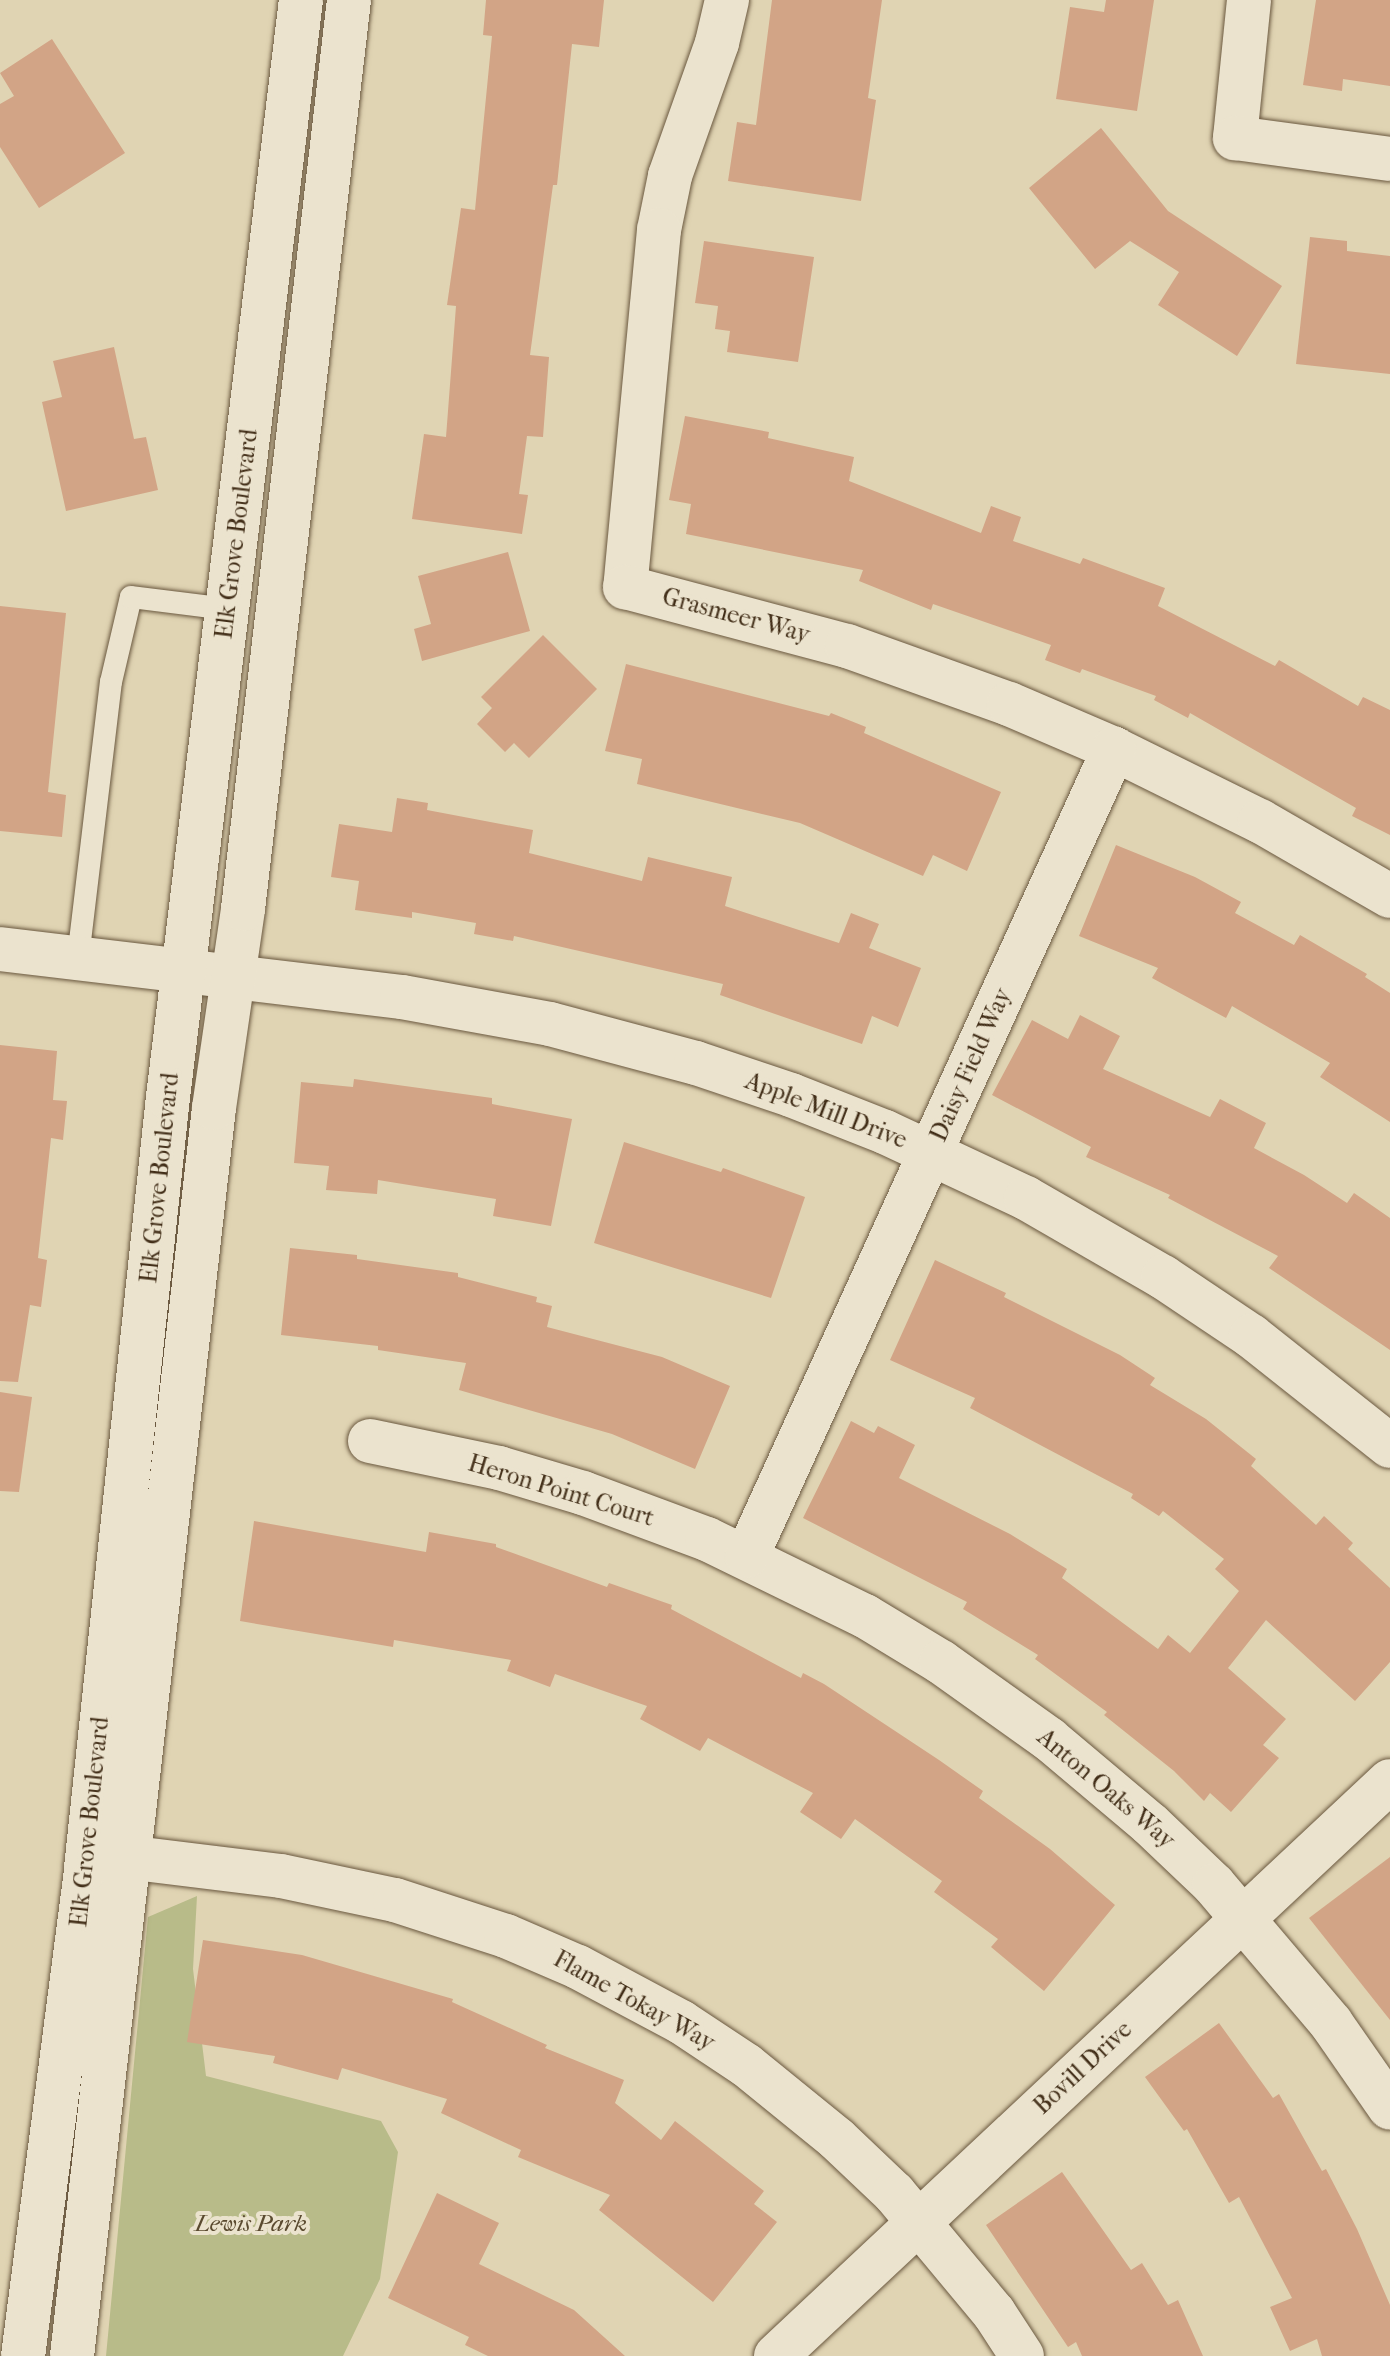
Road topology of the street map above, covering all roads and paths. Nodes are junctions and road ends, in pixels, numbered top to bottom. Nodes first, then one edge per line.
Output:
1 (301, 0) edge
2 (349, 0) edge
3 (727, 0) edge
4 (1249, 0) edge
5 (1390, 159) edge
6 (228, 609) junction
7 (1114, 749) junction
8 (1390, 896) edge
9 (0, 949) edge
10 (78, 958) junction
11 (184, 971) junction
12 (231, 975) junction
13 (931, 1153) junction
14 (370, 1441) dead end
15 (1390, 1446) edge
16 (747, 1556) junction
17 (1390, 1781) edge
18 (126, 1857) junction
19 (1244, 1918) junction
20 (1390, 2108) edge
21 (920, 2221) junction
22 (23, 2356) edge
23 (72, 2356) edge
24 (776, 2356) edge
25 (1022, 2356) edge

1 - 6 street, Elk Grove Boulevard
2 - 12 street, Elk Grove Boulevard
3 - 7 street, Grasmeer Way
4 - 5 street
6 - 10 lane
6 - 11 street, Elk Grove Boulevard
7 - 8 street, Grasmeer Way
7 - 13 street, Daisy Field Way
9 - 10 street, Apple Mill Drive
10 - 11 street, Apple Mill Drive
11 - 12 street, Apple Mill Drive
11 - 22 street, Elk Grove Boulevard
12 - 13 street, Apple Mill Drive
12 - 18 street, Elk Grove Boulevard
13 - 15 street, Apple Mill Drive
13 - 16 street, Daisy Field Way
14 - 16 street, Heron Point Court
16 - 19 street, Anton Oaks Way
17 - 19 street, Bovill Drive
18 - 21 street, Flame Tokay Way
18 - 23 street, Elk Grove Boulevard
19 - 20 street, Anton Oaks Way
19 - 21 street, Bovill Drive
21 - 24 street, Bovill Drive
21 - 25 street, Flame Tokay Way

